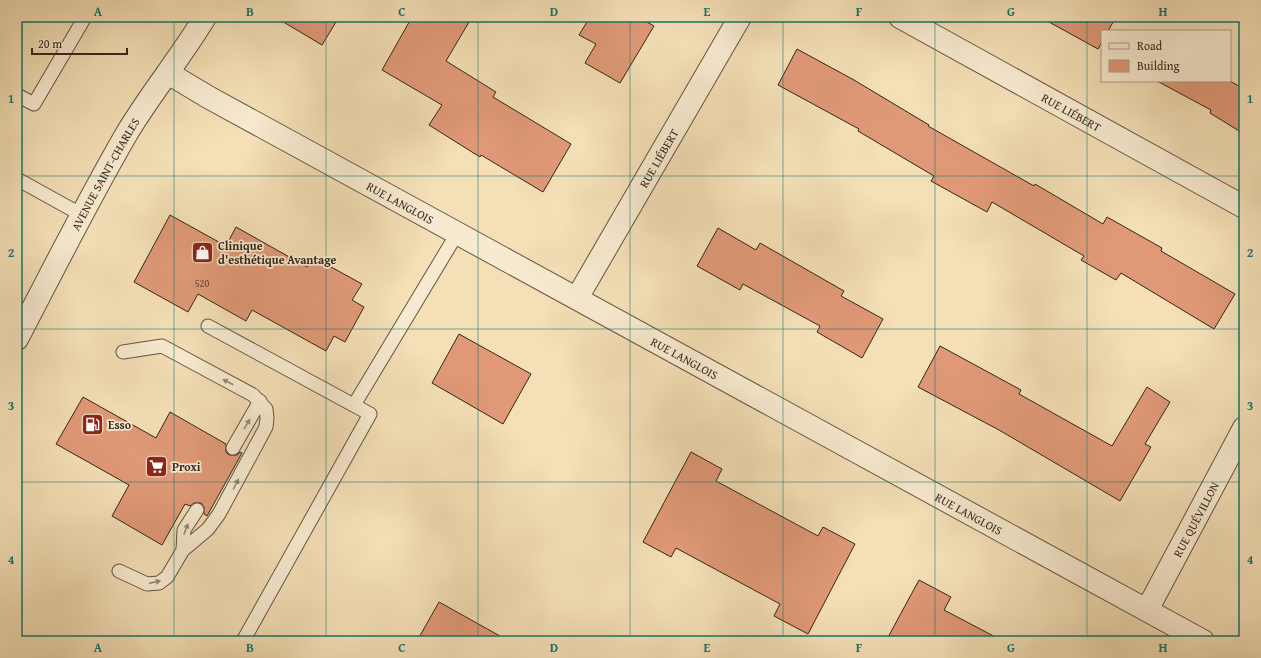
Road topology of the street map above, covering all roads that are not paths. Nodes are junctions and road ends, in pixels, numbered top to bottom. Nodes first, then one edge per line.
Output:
1 (85, 17) edge
2 (205, 17) edge
3 (740, 17) edge
4 (900, 17) edge
5 (168, 73) junction
6 (17, 95) edge
7 (17, 180) edge
8 (1244, 207) edge
9 (82, 216) junction
10 (458, 232) junction
11 (577, 298) junction
12 (208, 326) dead end
13 (17, 339) edge
14 (123, 352) dead end
15 (260, 401) junction
16 (354, 405) junction
17 (1244, 428) edge
18 (233, 448) dead end
19 (197, 510) dead end
20 (183, 550) junction
21 (119, 571) dead end
22 (1147, 610) junction
23 (243, 641) edge
24 (1203, 641) edge

1 - 6 lane
2 - 5 street, AVENUE SAINT-CHARLES
3 - 11 street, RUE LIÉBERT
4 - 8 street, RUE LIÉBERT
5 - 9 street, AVENUE SAINT-CHARLES
5 - 10 street, RUE LANGLOIS
7 - 9 lane
9 - 13 street, AVENUE SAINT-CHARLES
10 - 11 street, RUE LANGLOIS
10 - 16 lane
11 - 22 street, RUE LANGLOIS
12 - 16 lane
15 -> 14 lane
18 -> 15 lane
20 -> 15 lane
16 - 23 lane
17 - 22 street, RUE QUÉVILLON
20 -> 19 lane
21 -> 20 lane
22 - 24 street, RUE LANGLOIS

